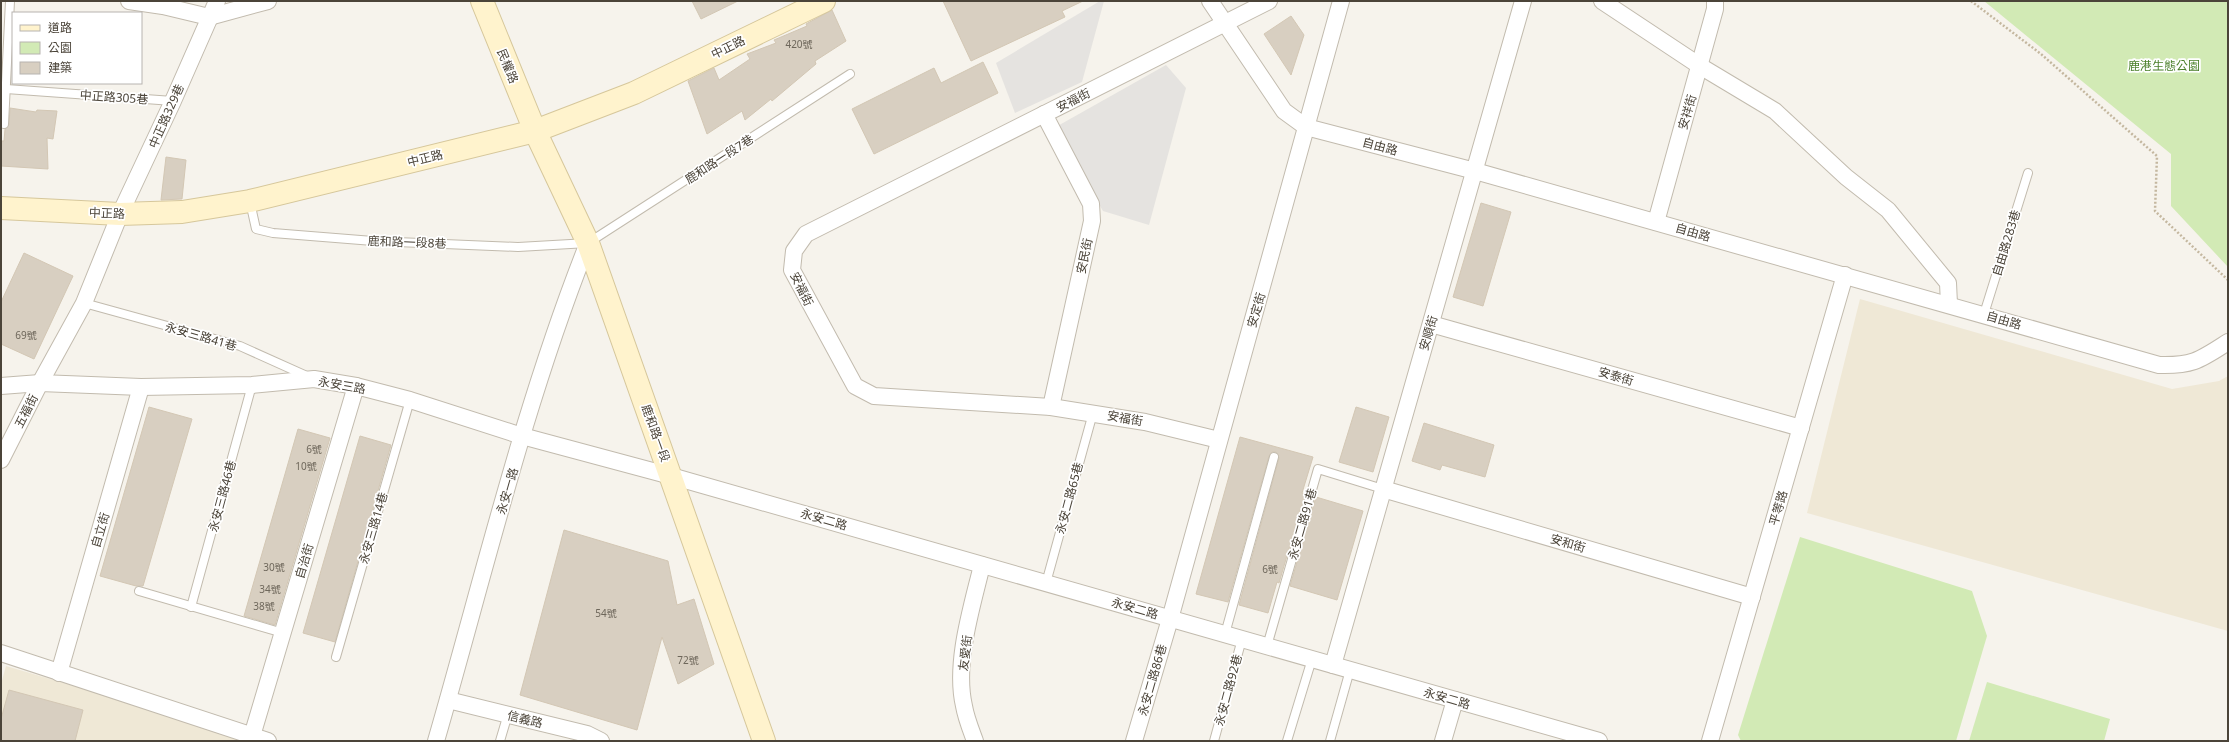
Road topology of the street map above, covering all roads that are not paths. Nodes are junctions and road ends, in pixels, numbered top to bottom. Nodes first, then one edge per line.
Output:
1 (10, 1) edge
2 (129, 1) edge
3 (217, 1) edge
4 (268, 1) edge
5 (482, 1) edge
6 (824, 1) edge
7 (1210, 1) edge
8 (1269, 1) edge
9 (1341, 1) edge
10 (1523, 1) edge
11 (1602, 1) edge
12 (1715, 1) edge
13 (209, 17) junction
14 (1224, 23) junction
15 (1700, 66) junction
16 (850, 74) dead end
17 (6, 89) junction
18 (173, 101) junction
19 (1044, 114) junction
20 (4, 124) dead end
21 (1306, 127) junction
22 (535, 131) junction
23 (1475, 170) junction
24 (2028, 173) dead end
25 (250, 201) junction
26 (1, 208) edge
27 (120, 214) junction
28 (1656, 222) junction
29 (588, 243) junction
30 (1845, 275) junction
31 (84, 303) junction
32 (1949, 304) junction
33 (1984, 314) junction
34 (1430, 324) junction
35 (2228, 342) edge
36 (314, 379) junction
37 (40, 383) junction
38 (252, 385) junction
39 (1, 386) edge
40 (356, 386) junction
41 (141, 387) junction
42 (410, 400) junction
43 (1051, 407) junction
44 (1093, 413) junction
45 (1801, 428) junction
46 (522, 436) junction
47 (1219, 440) junction
48 (1274, 457) dead end
49 (1, 460) edge
50 (672, 476) junction
51 (1383, 489) junction
52 (982, 564) junction
53 (1046, 583) junction
54 (139, 591) dead end
55 (1752, 597) junction
56 (191, 607) junction
57 (1170, 618) junction
58 (283, 633) junction
59 (1224, 634) junction
60 (1242, 639) junction
61 (1267, 646) junction
62 (1, 653) edge
63 (336, 657) dead end
64 (1312, 659) junction
65 (1332, 665) junction
66 (1350, 670) junction
67 (59, 673) junction
68 (448, 700) junction
69 (1455, 700) junction
70 (508, 714) junction
71 (252, 736) junction
72 (268, 741) edge
73 (436, 741) edge
74 (500, 741) edge
75 (601, 741) edge
76 (764, 741) edge
77 (975, 741) edge
78 (1134, 741) edge
79 (1214, 741) edge
80 (1287, 741) edge
81 (1330, 741) edge
82 (1443, 741) edge
83 (1599, 741) edge
84 (1710, 741) edge

1 - 17 lane
2 - 13 street
3 - 13 street, 中正路329巷
4 - 13 street
5 - 22 main road, 民權路
6 - 22 main road, 中正路
7 - 14 street, 自由路
8 - 14 street
9 - 21 street, 安定街
10 - 23 street, 安順街
11 - 15 street
12 - 15 street, 安祥街
13 - 18 street, 中正路329巷
14 - 19 street, 安福街
14 - 21 street, 自由路
15 - 28 street, 安祥街
15 - 32 street
16 - 29 lane, 鹿和路一段7巷
17 - 18 lane, 中正路305巷
17 - 20 lane
18 - 27 street, 中正路329巷
19 - 43 street, 安民街
19 - 43 street, 安福街
21 - 23 street, 自由路
21 - 47 street, 安定街
22 - 25 main road, 中正路
22 - 29 main road, 鹿和路一段
23 - 28 street, 自由路
23 - 34 street, 安順街
24 - 33 lane, 自由路283巷
25 - 27 main road, 中正路
25 - 29 lane, 鹿和路一段8巷
26 - 27 main road, 中正路
27 - 31 street, 中正路329巷
28 - 30 street, 自由路
29 - 46 street, 永安一路
29 - 50 main road, 鹿和路一段
30 - 32 street, 自由路
30 - 45 street, 平等路
31 - 36 lane, 永安三路41巷
31 - 37 street, 五福街
32 - 33 street, 自由路
33 - 35 street, 自由路
34 - 45 street, 安泰街
34 - 51 street, 安順街
36 - 38 street, 永安三路
36 - 40 street, 永安三路
37 - 39 street, 永安三路
37 - 41 street, 永安三路
37 - 49 street, 五福街
38 - 41 street, 永安三路
38 - 56 lane, 永安三路46巷
40 - 42 street, 永安三路
40 - 58 street, 自治街
41 - 67 street, 自立街
42 - 46 street, 永安三路
42 - 63 lane, 永安三路14巷
43 - 44 street, 安福街
44 - 47 street, 安福街
44 - 53 lane, 永安二路65巷
45 - 55 street, 平等路
46 - 50 street, 永安三路
46 - 68 street, 永安一路
47 - 57 street, 安定街
48 - 59 lane
50 - 52 street, 永安二路
50 - 76 main road, 鹿和路一段
51 - 55 street, 安和街
51 - 61 lane, 永安二路91巷
51 - 65 street, 安順街
52 - 53 street, 永安二路
52 - 77 street, 友愛街
53 - 57 street, 永安二路
54 - 56 lane
55 - 84 street, 平等路
56 - 58 lane
57 - 59 street, 永安二路
57 - 78 street, 永安二路86巷
58 - 71 street, 自治街
59 - 60 street, 永安二路
60 - 61 street, 永安二路
60 - 79 lane, 永安二路92巷
61 - 64 street, 永安二路
62 - 67 street
64 - 65 street, 永安二路
64 - 80 lane
65 - 66 street, 永安二路
66 - 69 street, 永安二路
66 - 81 lane
67 - 71 street
68 - 70 street, 信義路
68 - 73 street, 永安一路
69 - 82 street
69 - 83 street, 永安二路
70 - 74 lane
70 - 75 street, 信義路
71 - 72 street

